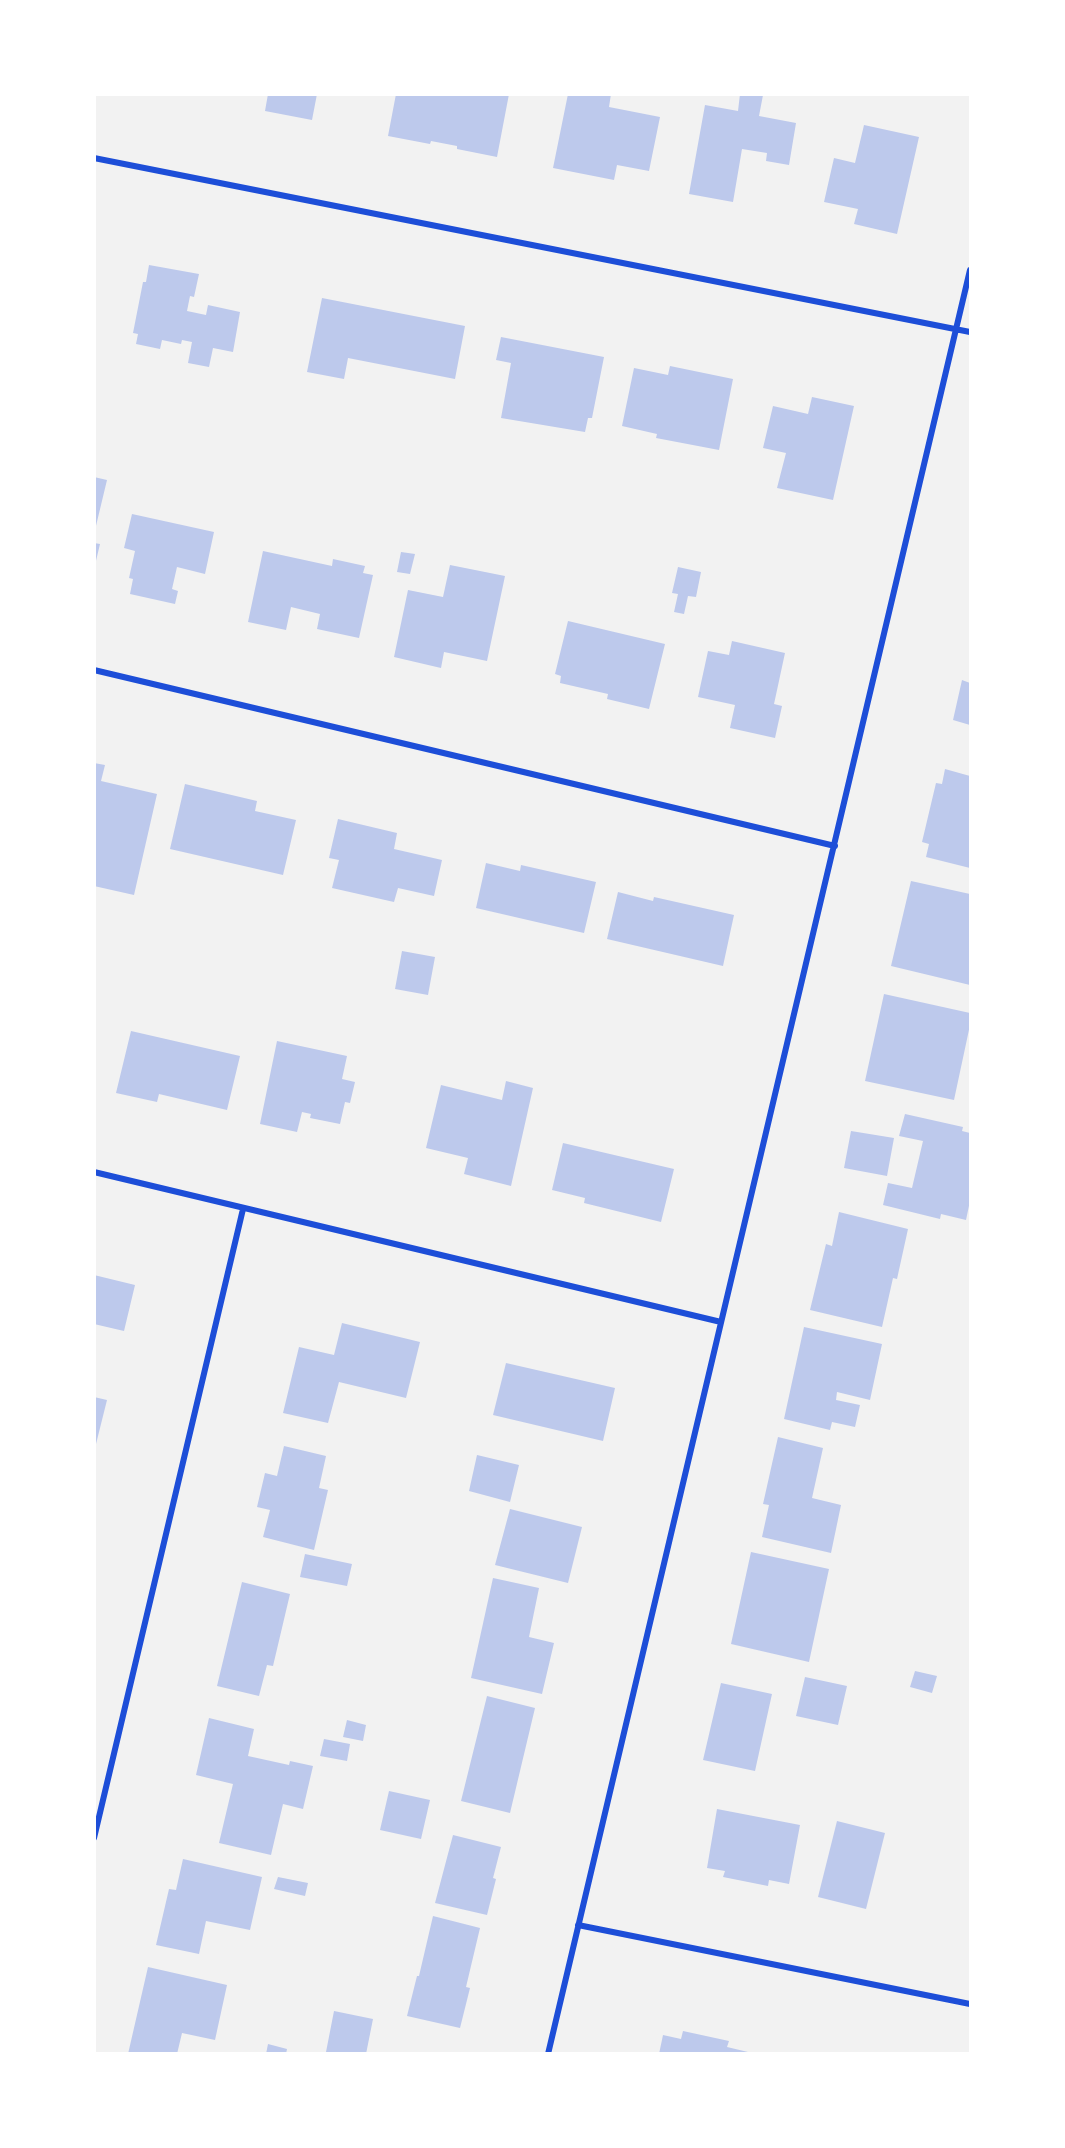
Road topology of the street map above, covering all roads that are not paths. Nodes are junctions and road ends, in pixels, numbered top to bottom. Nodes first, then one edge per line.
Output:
1 (94, 158) edge
2 (970, 270) edge
3 (957, 329) junction
4 (970, 332) edge
5 (94, 670) edge
6 (835, 846) junction
7 (94, 1172) edge
8 (243, 1209) junction
9 (721, 1322) junction
10 (94, 1838) edge
11 (578, 1925) junction
12 (970, 2004) edge
13 (548, 2054) edge

1 - 3 street
2 - 3 street
3 - 4 street
3 - 6 street
5 - 6 street
6 - 9 street
7 - 8 street
8 - 9 street
8 - 10 street
9 - 11 street
11 - 12 street
11 - 13 street

